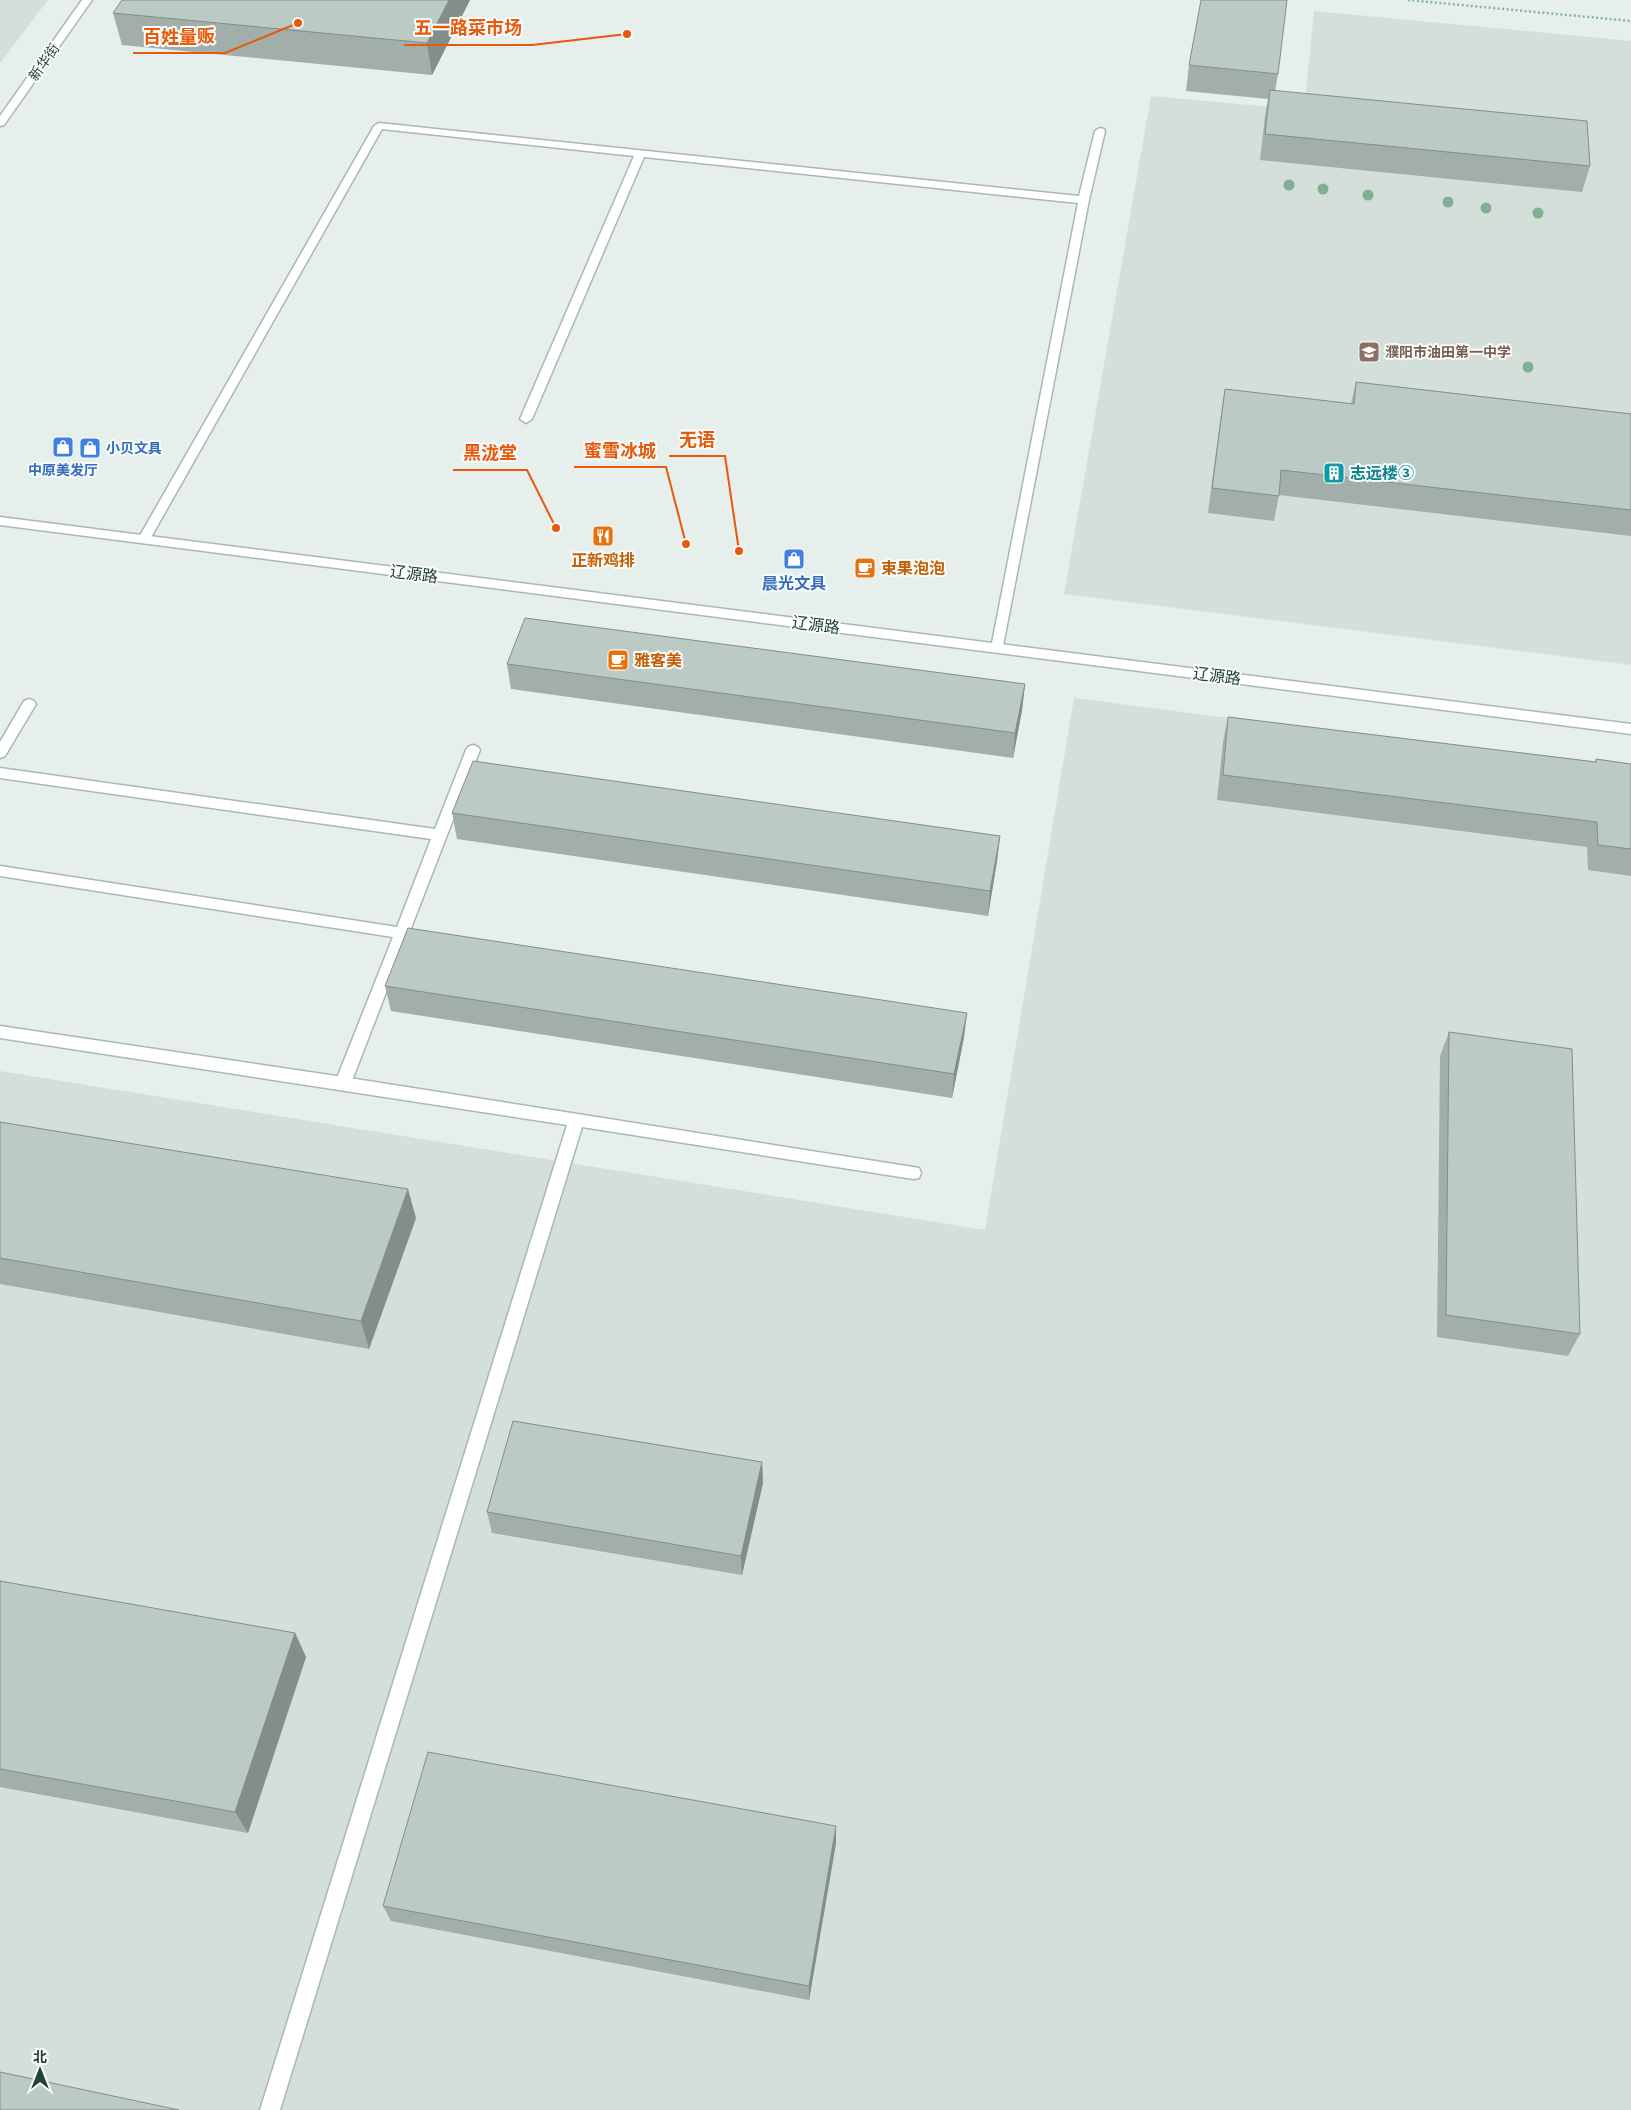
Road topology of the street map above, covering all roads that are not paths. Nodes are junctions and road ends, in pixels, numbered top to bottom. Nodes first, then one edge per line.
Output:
1 (87, 0) edge
2 (0, 123) edge
3 (1100, 131) dead end
4 (640, 153) junction
5 (1084, 200) junction
6 (526, 419) dead end
7 (0, 521) edge
8 (144, 539) junction
9 (997, 648) junction
10 (29, 704) dead end
11 (1631, 729) edge
12 (473, 750) dead end
13 (0, 754) edge
14 (0, 773) edge
15 (439, 835) junction
16 (0, 871) edge
17 (402, 933) junction
18 (0, 1032) edge
19 (343, 1083) junction
20 (576, 1121) junction
21 (913, 1173) dead end
22 (270, 2110) edge

1 - 2 street, 新华街
3 - 5 street
4 - 5 street
4 - 6 street
4 - 8 street
5 - 9 street
7 - 8 street, 辽源路
8 - 9 street, 辽源路
9 - 11 street, 辽源路
10 - 13 street
12 - 15 street
14 - 15 street
15 - 17 street
16 - 17 street
17 - 19 street
18 - 19 street
19 - 20 street
20 - 21 street
20 - 22 street

